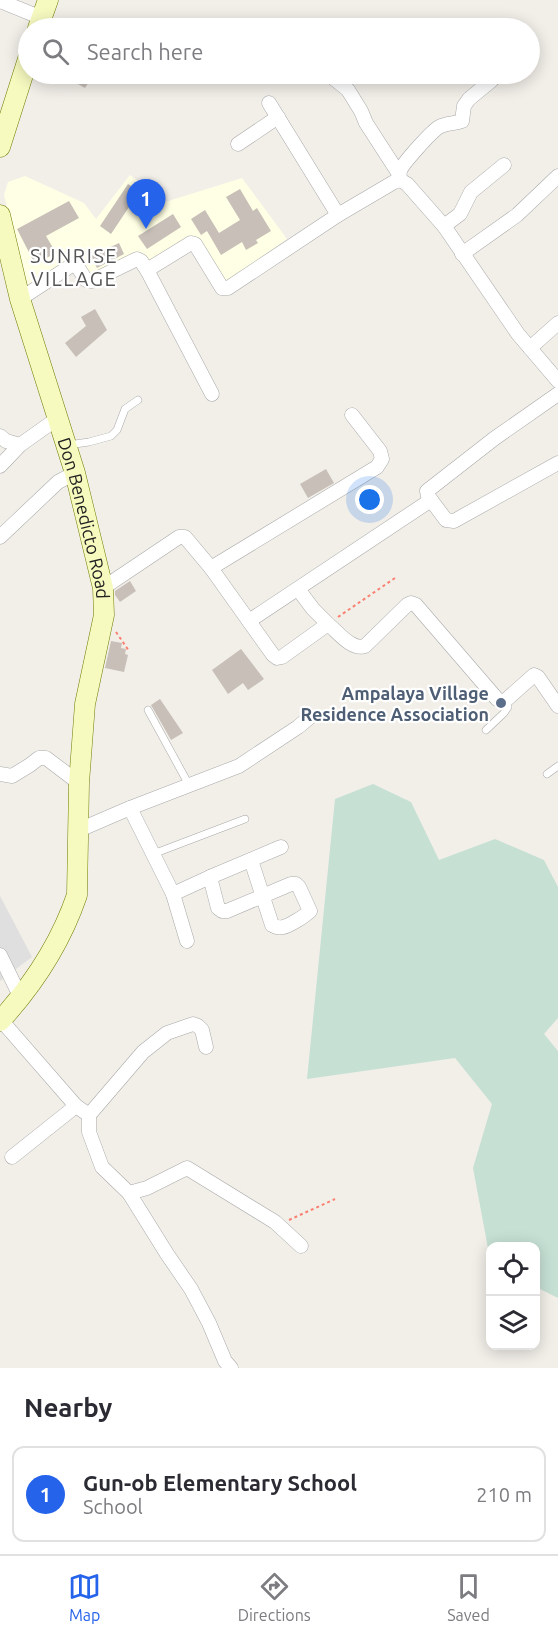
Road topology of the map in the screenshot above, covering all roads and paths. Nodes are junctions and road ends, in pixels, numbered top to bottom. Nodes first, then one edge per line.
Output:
1 (0, 1) edge
2 (43, 16) edge
3 (20, 84) edge
4 (341, 84) edge
5 (487, 84) edge
6 (268, 103) dead end
7 (278, 117) junction
8 (238, 144) dead end
9 (0, 147) edge
10 (504, 165) dead end
11 (558, 176) edge
12 (400, 177) junction
13 (0, 215) edge
14 (338, 215) junction
15 (444, 226) junction
16 (462, 254) junction
17 (147, 270) junction
18 (20, 299) junction
19 (558, 323) edge
20 (530, 348) junction
21 (558, 381) edge
22 (212, 394) dead end
23 (558, 394) edge
24 (138, 400) dead end
25 (352, 415) dead end
26 (58, 418) junction
27 (0, 436) edge
28 (20, 445) junction
29 (66, 445) junction
30 (558, 463) edge
31 (0, 466) edge
32 (75, 473) junction
33 (432, 500) junction
34 (0, 537) edge
35 (211, 568) junction
36 (395, 578) dead end
37 (103, 588) junction
38 (298, 589) junction
39 (249, 621) junction
40 (328, 624) junction
41 (506, 700) junction
42 (558, 706) edge
43 (148, 710) dead end
44 (310, 717) dead end
45 (486, 730) dead end
46 (558, 766) edge
47 (0, 774) edge
48 (547, 774) dead end
49 (79, 783) junction
50 (189, 785) junction
51 (130, 808) junction
52 (245, 819) dead end
53 (79, 830) junction
54 (281, 846) dead end
55 (153, 854) junction
56 (251, 860) junction
57 (210, 877) junction
58 (173, 894) junction
59 (187, 941) dead end
60 (0, 955) edge
61 (20, 996) junction
62 (1, 1020) edge
63 (206, 1047) dead end
64 (76, 1106) junction
65 (89, 1115) junction
66 (12, 1157) dead end
67 (129, 1193) junction
68 (335, 1199) dead end
69 (278, 1225) junction
70 (301, 1246) dead end
71 (231, 1368) edge

1 - 2 street
3 - 9 street
4 - 12 street
5 - 12 street
6 - 7 street
7 - 8 street
7 - 14 street
10 - 15 street
11 - 16 street
12 - 14 street
12 - 15 street
13 - 18 street, Don Benedicto Road
14 - 17 street
15 - 16 street
16 - 20 street
17 - 18 street
17 - 22 street
18 - 26 street, Don Benedicto Road
19 - 20 street
20 - 21 street
23 - 33 street
24 - 29 lane
25 - 35 street
26 - 28 street
26 - 29 street, Don Benedicto Road
27 - 28 street
28 - 31 street
29 - 32 street, Don Benedicto Road
30 - 33 street
32 - 34 street
32 - 37 street, Don Benedicto Road
33 - 38 street
35 - 37 street
35 - 39 street
36 - 40 path
37 - 49 street, Don Benedicto Road
38 - 39 street
38 - 40 street
39 - 40 street
40 - 41 street
41 - 42 street
41 - 45 lane
43 - 50 lane
44 - 50 street
46 - 48 lane
47 - 49 street
49 - 53 street, Don Benedicto Road
50 - 51 street
51 - 53 street
51 - 55 street
52 - 55 lane
53 - 61 street, Don Benedicto Road
54 - 56 street
55 - 58 street
56 - 57 street
56 - 57 street
57 - 58 street
58 - 59 street
60 - 61 street
61 - 62 street, Don Benedicto Road
62 - 64 street
63 - 65 street
64 - 65 street
64 - 66 street
65 - 67 street
67 - 69 street
67 - 71 street
68 - 69 path
69 - 70 street

